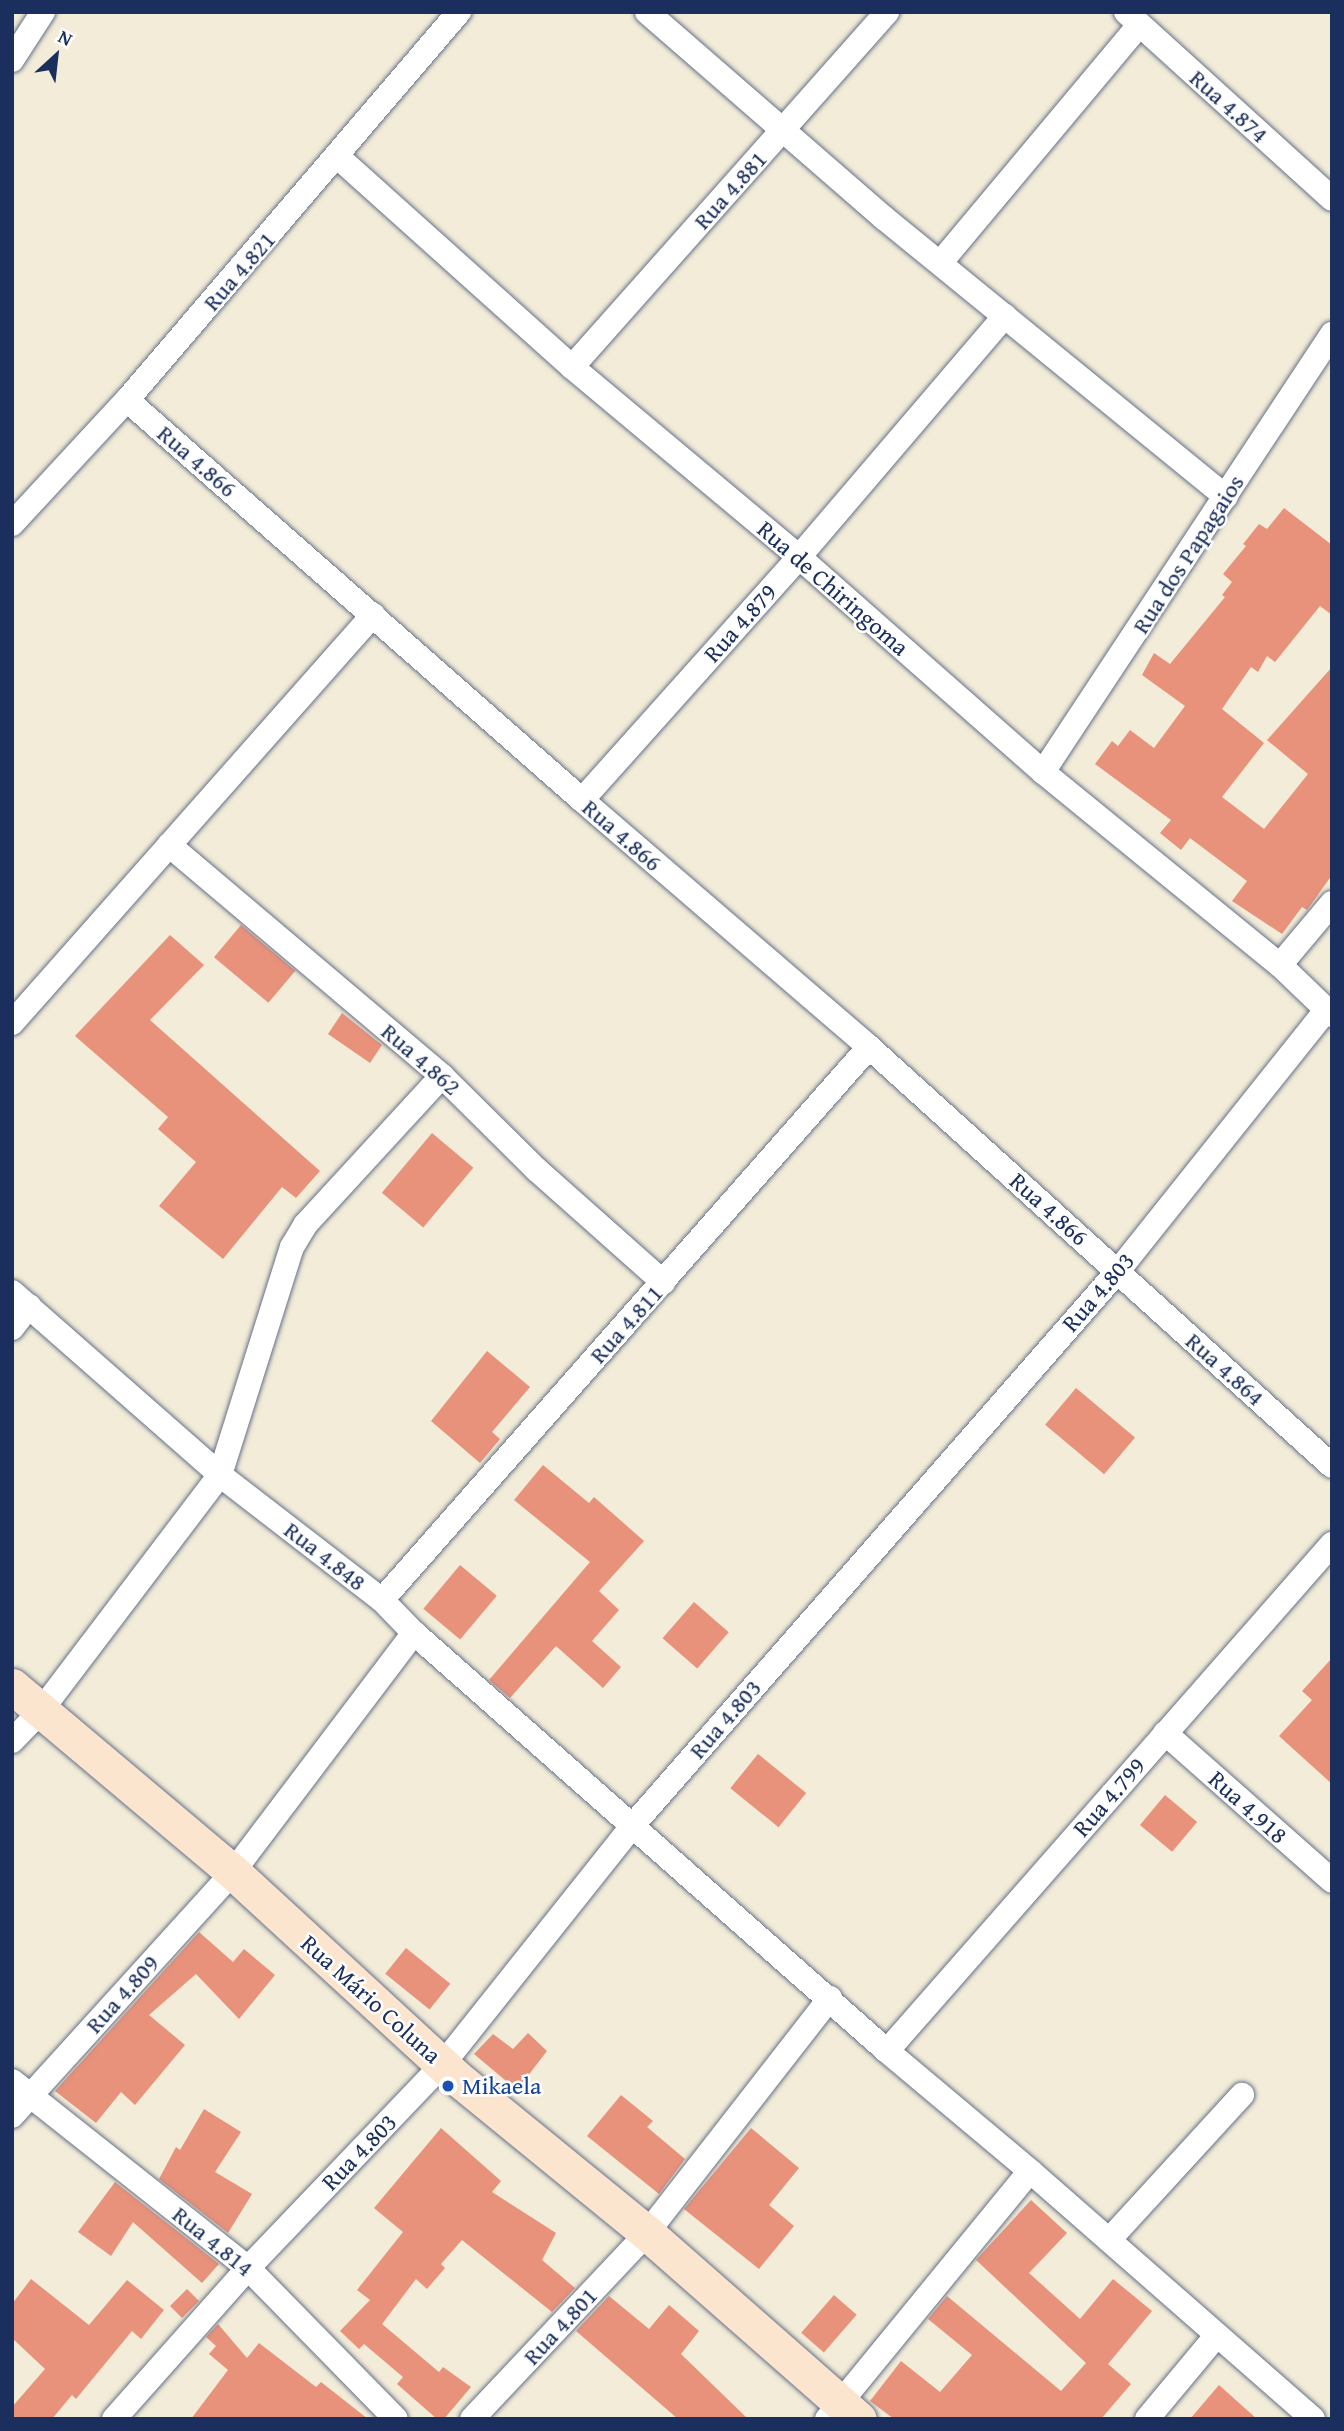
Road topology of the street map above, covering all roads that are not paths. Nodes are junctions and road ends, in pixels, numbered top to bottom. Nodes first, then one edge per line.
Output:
1 (43, 12) edge
2 (459, 12) edge
3 (648, 12) edge
4 (887, 12) edge
5 (1133, 18) edge
6 (12, 60) edge
7 (782, 132) junction
8 (338, 157) junction
9 (1332, 199) edge
10 (941, 262) junction
11 (1005, 316) junction
12 (1332, 334) edge
13 (572, 367) junction
14 (127, 400) junction
15 (1226, 497) junction
16 (12, 524) edge
17 (799, 557) junction
18 (373, 615) junction
19 (1044, 772) junction
20 (582, 800) junction
21 (169, 845) junction
22 (1332, 903) edge
23 (1280, 965) junction
24 (1329, 1013) edge
25 (12, 1023) edge
26 (869, 1047) junction
27 (442, 1076) junction
28 (1118, 1271) junction
29 (663, 1282) junction
30 (20, 1299) edge
31 (12, 1328) edge
32 (1332, 1466) edge
33 (220, 1475) junction
34 (1332, 1544) edge
35 (382, 1600) junction
36 (414, 1633) junction
37 (12, 1686) edge
38 (40, 1712) junction
39 (1165, 1733) junction
40 (12, 1741) edge
41 (634, 1824) junction
42 (233, 1872) junction
43 (1332, 1881) edge
44 (830, 1998) junction
45 (887, 2051) junction
46 (443, 2064) junction
47 (21, 2088) edge
48 (1242, 2095) dead end
49 (12, 2116) edge
50 (1030, 2171) junction
51 (647, 2234) junction
52 (1108, 2240) junction
53 (248, 2268) junction
54 (1217, 2335) junction
55 (842, 2414) edge
56 (114, 2419) edge
57 (396, 2419) edge
58 (472, 2419) edge
59 (1147, 2419) edge
60 (1313, 2419) edge

1 - 6 street
2 - 8 street, Rua 4.821
3 - 7 street
4 - 7 street, Rua 4.881
5 - 9 street, Rua 4.874
5 - 10 street
7 - 10 street
7 - 13 street, Rua 4.881
8 - 13 street, Rua de Chiringoma
8 - 14 street, Rua 4.821
10 - 11 street
11 - 15 street
11 - 17 street, Rua 4.879
12 - 15 street, Rua dos Papagaios
13 - 17 street, Rua de Chiringoma
14 - 16 street, Rua 4.821
14 - 18 street, Rua 4.866
15 - 19 street, Rua dos Papagaios
17 - 19 street, Rua de Chiringoma
17 - 20 street, Rua 4.879
18 - 20 street, Rua 4.866
18 - 21 street
19 - 23 street, Rua de Chiringoma
20 - 26 street, Rua 4.866
21 - 25 street
21 - 27 street, Rua 4.862
22 - 23 street
23 - 24 street, Rua de Chiringoma
24 - 28 street, Rua 4.803
26 - 28 street, Rua 4.866
26 - 29 street, Rua 4.811
27 - 29 street, Rua 4.862
27 - 33 street
28 - 32 street, Rua 4.864
28 - 41 street, Rua 4.803
29 - 35 street, Rua 4.811
30 - 31 street
30 - 33 street, Rua 4.848
33 - 35 street, Rua 4.848
33 - 38 street
34 - 39 street, Rua 4.799
35 - 36 street, Rua 4.848
36 - 41 street, Rua 4.848
36 - 42 street, Rua 4.809
37 - 38 main road, Rua Mário Coluna
38 - 40 street
38 - 42 main road, Rua Mário Coluna
39 - 43 street, Rua 4.918
39 - 45 street, Rua 4.799
41 - 44 street, Rua 4.848
41 - 46 street, Rua 4.803
42 - 46 main road, Rua Mário Coluna
42 - 47 street, Rua 4.809
44 - 45 street, Rua 4.848
44 - 51 street, Rua 4.801
45 - 50 street, Rua 4.848
46 - 51 main road, Rua Mário Coluna
46 - 53 street, Rua 4.803
47 - 49 street, Rua 4.809
47 - 53 street, Rua 4.814
48 - 52 street
50 - 52 street, Rua 4.848
50 - 55 street
51 - 55 main road, Rua Mário Coluna
51 - 58 street, Rua 4.801
52 - 54 street, Rua 4.848
53 - 56 street, Rua 4.803
53 - 57 street, Rua 4.814
54 - 59 street
54 - 60 street, Rua 4.848

